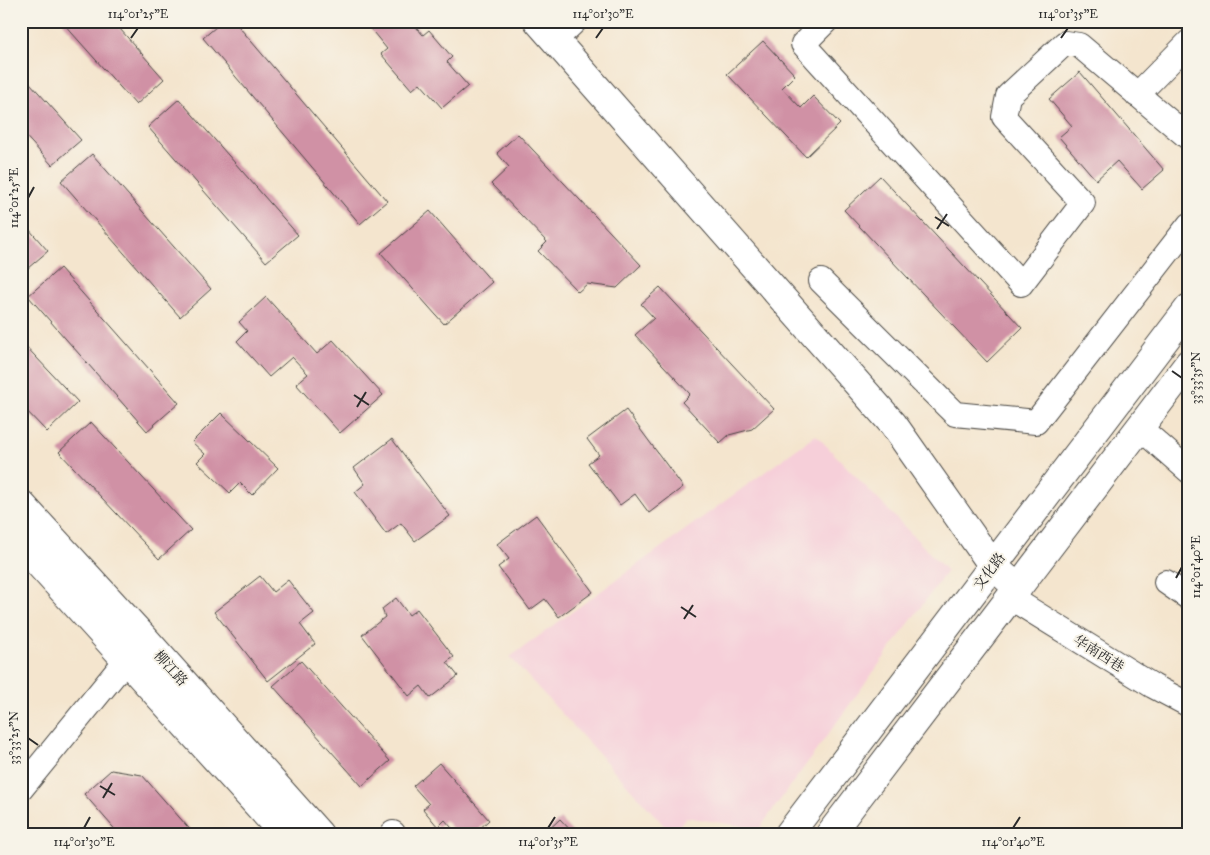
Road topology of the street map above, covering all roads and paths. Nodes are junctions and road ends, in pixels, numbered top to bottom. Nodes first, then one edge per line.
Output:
1 (575, 21) edge
2 (826, 21) edge
3 (546, 31) edge
4 (1189, 42) edge
5 (1137, 95) junction
6 (1189, 138) edge
7 (1189, 225) edge
8 (821, 281) dead end
9 (1189, 308) edge
10 (1189, 363) edge
11 (1140, 428) junction
12 (1189, 471) edge
13 (21, 504) edge
14 (21, 544) edge
15 (993, 566) junction
16 (1166, 582) dead end
17 (1014, 593) junction
18 (1189, 598) edge
19 (144, 638) junction
20 (127, 659) junction
21 (1189, 705) edge
22 (21, 789) edge
23 (284, 834) edge
24 (319, 834) edge
25 (789, 834) edge
26 (830, 834) edge

1 - 3 street
2 - 5 street
3 - 15 street
4 - 5 street
5 - 6 street
7 - 8 street
9 - 15 street, 文化路
10 - 11 street
11 - 12 street
11 - 17 street
13 - 19 street, 柳江路
14 - 20 street, 柳江路
15 - 17 street
15 - 25 street, 文化路
16 - 18 street
17 - 21 street, 华南西巷
17 - 26 street
19 - 20 street
19 - 24 street, 柳江路
20 - 22 street
20 - 23 street, 柳江路

